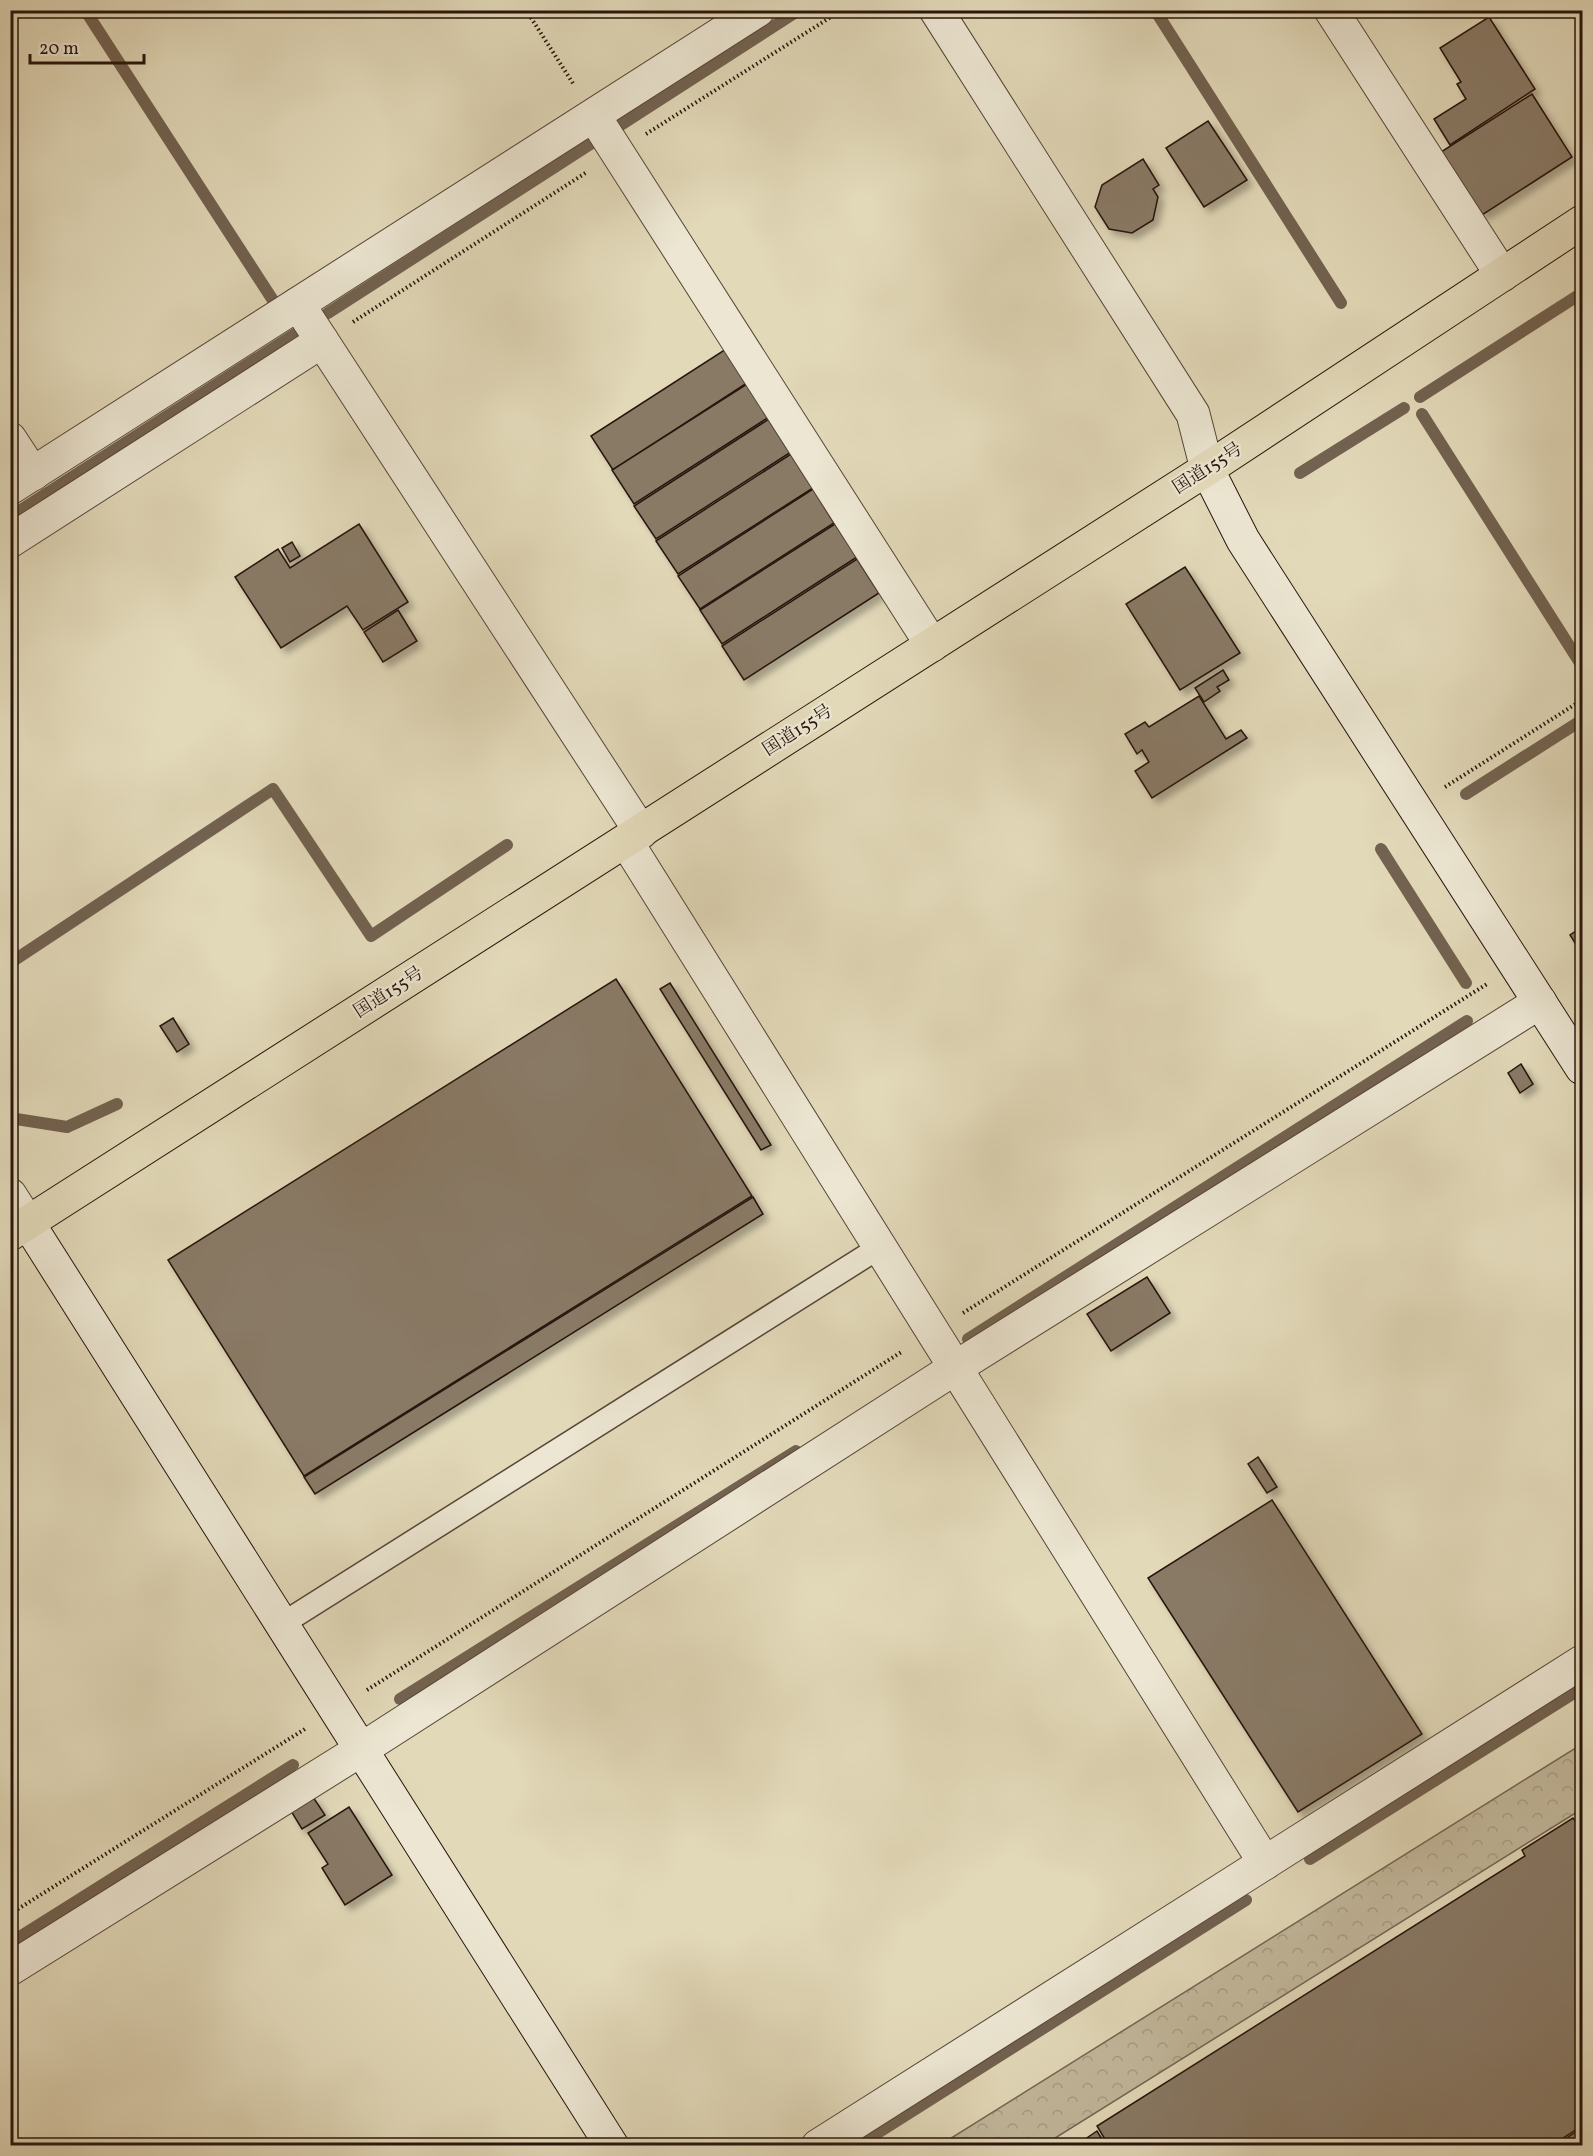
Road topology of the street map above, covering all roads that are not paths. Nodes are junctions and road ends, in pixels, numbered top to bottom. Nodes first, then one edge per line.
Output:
1 (758, 10) edge
2 (936, 10) edge
3 (1331, 10) edge
4 (594, 116) junction
5 (1582, 222) edge
6 (1502, 275) junction
7 (298, 304) junction
8 (322, 341) junction
9 (10, 439) edge
10 (1208, 469) junction
11 (22, 481) edge
12 (10, 541) edge
13 (932, 645) junction
14 (633, 837) junction
15 (1540, 1002) junction
16 (1582, 1068) edge
17 (10, 1196) edge
18 (19, 1228) edge
19 (880, 1247) junction
20 (955, 1368) junction
21 (282, 1624) junction
22 (1582, 1662) edge
23 (362, 1749) junction
24 (1265, 1863) junction
25 (10, 1969) edge
26 (612, 2145) edge
27 (818, 2145) edge

1 - 4 street
2 - 10 street
3 - 6 street
4 - 7 street
4 - 13 street
5 - 6 highway, 国道155号
6 - 10 highway, 国道155号
7 - 8 street
7 - 11 street
8 - 12 street
8 - 14 street
9 - 11 street
10 - 13 highway, 国道155号
10 - 15 street
13 - 14 highway, 国道155号
14 - 18 highway, 国道155号
14 - 19 street
15 - 16 street
15 - 20 street
17 - 18 street
18 - 21 street
19 - 20 street
19 - 21 lane
20 - 23 street
20 - 24 street
21 - 23 street
22 - 24 street
23 - 25 street
23 - 26 street
24 - 27 street

